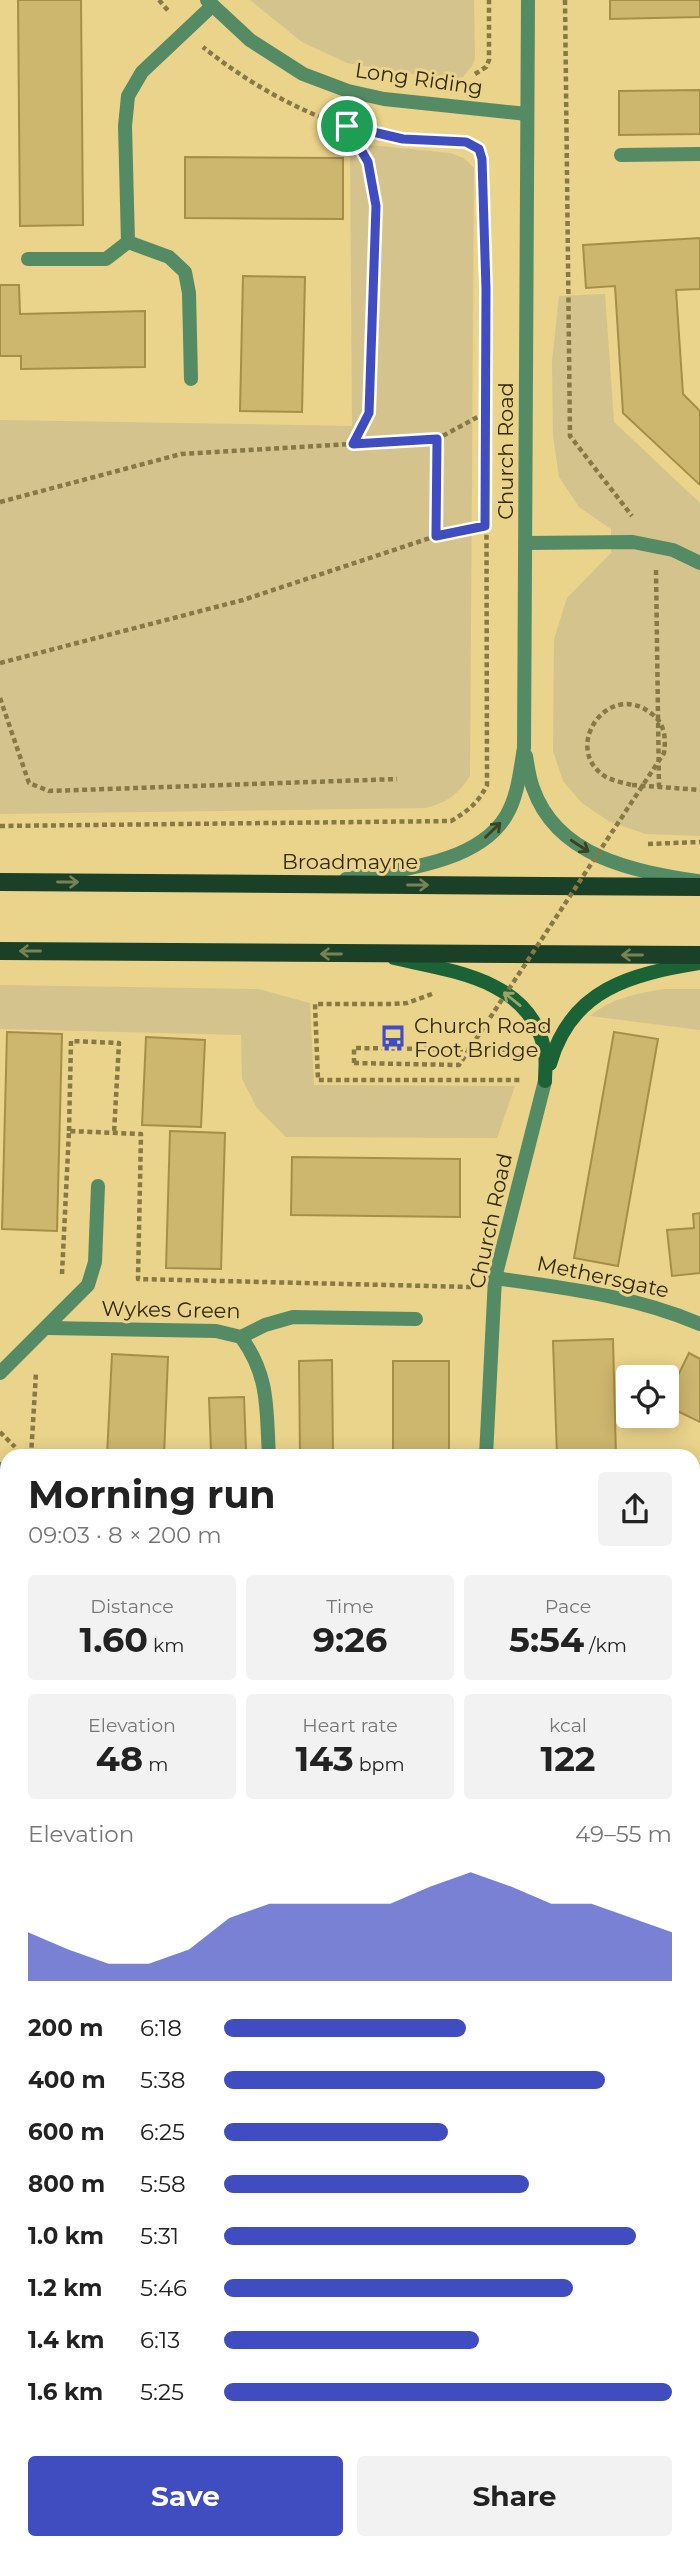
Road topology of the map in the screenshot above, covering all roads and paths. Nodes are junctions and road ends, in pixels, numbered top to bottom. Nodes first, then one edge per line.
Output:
1 (159, 0) edge
2 (489, 0) edge
3 (528, 0) edge
4 (565, 0) edge
5 (210, 3) edge
6 (173, 17) dead end
7 (199, 44) dead end
8 (475, 74) dead end
9 (527, 114) junction
10 (347, 126) junction
11 (700, 154) edge
12 (621, 155) dead end
13 (128, 243) junction
14 (28, 259) dead end
15 (191, 379) dead end
16 (486, 412) junction
17 (437, 439) junction
18 (353, 444) junction
19 (0, 502) edge
20 (645, 519) dead end
21 (485, 526) junction
22 (436, 536) junction
23 (526, 543) junction
24 (700, 563) edge
25 (656, 567) dead end
26 (0, 663) edge
27 (0, 698) edge
28 (524, 748) junction
29 (397, 779) dead end
30 (659, 786) junction
31 (700, 790) edge
32 (0, 826) edge
33 (700, 881) edge
34 (0, 882) edge
35 (314, 884) junction
36 (700, 887) edge
37 (0, 951) edge
38 (374, 954) junction
39 (700, 955) edge
40 (700, 963) edge
41 (438, 993) dead end
42 (489, 999) dead end
43 (499, 1006) dead end
44 (525, 1050) dead end
45 (524, 1072) dead end
46 (545, 1081) junction
47 (69, 1131) junction
48 (114, 1133) junction
49 (98, 1186) dead end
50 (62, 1276) dead end
51 (495, 1278) junction
52 (477, 1287) dead end
53 (416, 1319) dead end
54 (700, 1324) edge
55 (47, 1328) junction
56 (241, 1337) junction
57 (36, 1370) dead end
58 (0, 1373) edge
59 (0, 1432) edge
60 (17, 1449) edge
61 (32, 1449) edge
62 (269, 1449) edge
63 (486, 1449) edge

1 - 6 path
2 - 8 path
3 - 9 street, Church Road
4 - 20 path
5 - 9 street, Long Riding
5 - 13 street
7 - 10 path
9 - 23 street, Church Road
10 - 16 path
10 - 18 path
11 - 12 street
13 - 14 street
13 - 15 street
16 - 17 path
16 - 21 path
17 - 18 path
17 - 22 path
18 - 19 path
21 - 22 path
21 - 32 path
22 - 26 path
23 - 24 street
23 - 28 street, Church Road
25 - 30 path
27 - 29 path
28 -> 33 street
35 -> 28 street, Church Road
30 - 31 path
30 - 44 path, bridge
34 -> 35 main road, Broadmayne
35 -> 36 main road, Broadmayne
38 -> 37 main road
39 -> 38 main road
46 -> 38 street, Church Road
40 - 46 street, Church Road
41 - 45 path
42 - 43 path
46 - 51 street, Church Road
47 - 48 path
47 - 48 path
47 - 50 path
48 - 52 path
49 - 55 street, Wykes Green
51 - 54 street, Methersgate
51 - 63 street, Church Road
53 - 56 street, Wykes Green
55 - 56 street, Wykes Green
55 - 58 street, Wykes Green
56 - 62 street
57 - 61 path
59 - 60 path

